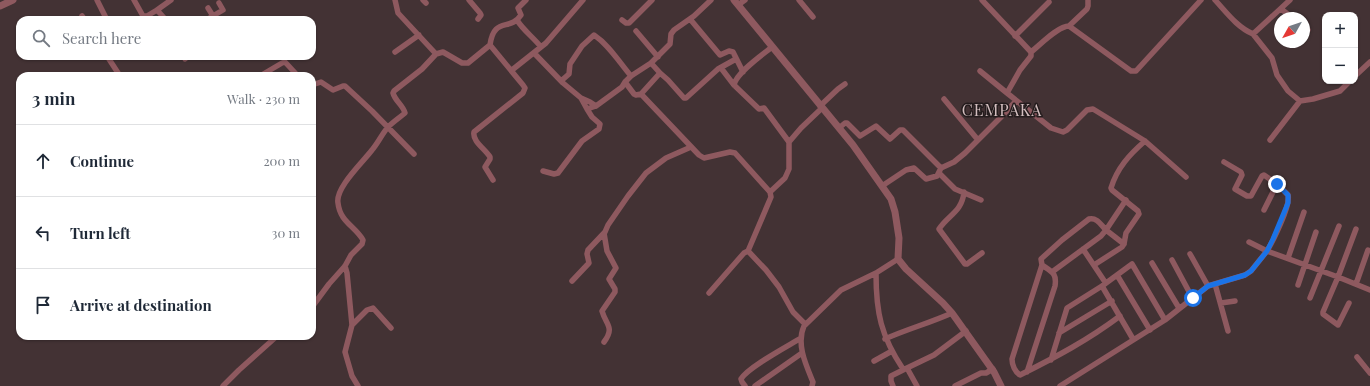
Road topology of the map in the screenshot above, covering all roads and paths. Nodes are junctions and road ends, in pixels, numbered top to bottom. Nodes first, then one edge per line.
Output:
1 (13, 0) edge
2 (97, 0) edge
3 (134, 0) edge
4 (171, 0) edge
5 (469, 0) edge
6 (526, 0) edge
7 (652, 0) edge
8 (711, 0) edge
9 (745, 0) edge
10 (799, 0) edge
11 (982, 0) edge
12 (1088, 0) edge
13 (1201, 0) edge
14 (1215, 0) edge
15 (1290, 0) edge
16 (397, 1) edge
17 (580, 1) edge
18 (736, 2) edge
19 (1049, 2) dead end
20 (219, 3) dead end
21 (0, 6) edge
22 (208, 8) dead end
23 (1280, 9) junction
24 (157, 10) junction
25 (1284, 12) edge
26 (105, 16) edge
27 (144, 16) edge
28 (147, 16) edge
29 (162, 16) edge
30 (213, 16) joint
31 (813, 17) dead end
32 (478, 19) dead end
33 (517, 20) junction
34 (622, 20) dead end
35 (690, 20) junction
36 (1069, 26) junction
37 (636, 31) dead end
38 (1253, 34) junction
39 (419, 35) junction
40 (1015, 36) junction
41 (490, 45) junction
42 (541, 47) junction
43 (772, 47) junction
44 (395, 52) dead end
45 (1031, 52) junction
46 (534, 53) junction
47 (436, 54) junction
48 (658, 57) junction
49 (736, 59) junction
50 (110, 60) edge
51 (1370, 62) edge
52 (651, 63) junction
53 (720, 68) junction
54 (512, 70) junction
55 (980, 71) dead end
56 (117, 72) edge
57 (267, 72) edge
58 (295, 72) edge
59 (743, 72) junction
60 (660, 73) junction
61 (1358, 73) edge
62 (631, 76) junction
63 (561, 81) junction
64 (625, 82) junction
65 (316, 84) edge
66 (734, 84) junction
67 (845, 84) dead end
68 (1347, 84) edge
69 (1007, 93) junction
70 (641, 94) junction
71 (581, 98) junction
72 (944, 99) dead end
73 (1016, 101) junction
74 (1300, 101) junction
75 (596, 106) junction
76 (821, 107) junction
77 (587, 109) junction
78 (388, 128) junction
79 (839, 128) junction
80 (978, 140) junction
81 (1270, 140) dead end
82 (1145, 141) junction
83 (789, 142) junction
84 (691, 147) junction
85 (414, 154) dead end
86 (1224, 162) dead end
87 (940, 170) junction
88 (543, 171) dead end
89 (1186, 177) dead end
90 (492, 180) dead end
91 (1277, 184) junction
92 (882, 186) junction
93 (770, 192) junction
94 (964, 192) junction
95 (981, 200) dead end
96 (1126, 200) junction
97 (1264, 210) dead end
98 (1304, 212) dead end
99 (1339, 226) dead end
100 (1356, 229) dead end
101 (1106, 230) junction
102 (1316, 232) dead end
103 (604, 233) junction
104 (1249, 242) dead end
105 (1124, 244) junction
106 (1083, 249) junction
107 (1368, 250) dead end
108 (748, 251) junction
109 (1267, 251) junction
110 (982, 252) dead end
111 (1190, 254) dead end
112 (1288, 258) junction
113 (898, 259) junction
114 (1172, 260) dead end
115 (1152, 263) dead end
116 (1042, 265) junction
117 (1094, 265) junction
118 (1304, 265) junction
119 (345, 266) junction
120 (1321, 271) junction
121 (1052, 272) junction
122 (876, 273) junction
123 (1117, 275) junction
124 (1338, 277) junction
125 (572, 281) dead end
126 (1104, 284) junction
127 (1215, 284) junction
128 (1298, 284) dead end
129 (1356, 284) junction
130 (1208, 286) junction
131 (1370, 290) edge
132 (709, 293) dead end
133 (1193, 298) junction
134 (1310, 298) dead end
135 (1112, 301) junction
136 (1235, 301) dead end
137 (316, 302) edge
138 (1221, 303) junction
139 (1349, 303) dead end
140 (1179, 308) junction
141 (952, 313) junction
142 (1120, 316) junction
143 (1165, 320) junction
144 (805, 324) junction
145 (352, 325) junction
146 (391, 328) dead end
147 (1150, 330) junction
148 (966, 331) junction
149 (1228, 331) dead end
150 (1059, 334) junction
151 (801, 338) junction
152 (885, 339) junction
153 (1134, 339) junction
154 (273, 340) edge
155 (604, 342) dead end
156 (892, 351) junction
157 (802, 354) junction
158 (1357, 357) dead end
159 (1052, 360) junction
160 (874, 361) dead end
161 (905, 369) junction
162 (993, 369) junction
163 (1027, 372) junction
164 (1370, 373) edge
165 (1069, 384) edge
166 (223, 386) edge
167 (358, 386) edge
168 (745, 386) edge
169 (755, 386) edge
170 (812, 386) edge
171 (893, 386) edge
172 (917, 386) edge
173 (955, 386) edge
174 (1001, 386) edge
175 (1060, 386) edge

1 - 21 street
2 - 26 street
3 - 27 street
4 - 24 street
5 - 32 street
6 - 33 street
7 - 34 street
8 - 35 street
9 - 18 street
10 - 31 street
11 - 40 street
12 - 36 street
13 - 36 street
14 - 38 street
15 - 23 street
16 - 39 street
17 - 42 street
18 - 43 street
19 - 40 street
20 - 30 street
22 - 30 street
23 - 25 street
23 - 38 street
24 - 28 street
24 - 29 street
33 - 41 street
33 - 42 street
35 - 48 street
35 - 49 street
36 - 45 street
37 - 48 street
38 - 74 street
39 - 44 street
39 - 47 street
40 - 45 street
41 - 47 street
41 - 54 street
42 - 46 street
43 - 59 street
43 - 76 street
45 - 69 street
46 - 54 street
46 - 63 street
47 - 78 street
48 - 52 street
49 - 53 street
49 - 59 street
50 - 56 street
51 - 61 street
52 - 60 street
52 - 62 street
53 - 60 street
53 - 66 street
54 - 90 street
55 - 69 street
57 - 58 street
59 - 66 street
60 - 70 street
62 - 63 street
62 - 64 street
63 - 71 street
64 - 70 street
64 - 75 street
65 - 78 street
66 - 83 street
67 - 76 street
68 - 74 street
69 - 73 street
70 - 84 street
71 - 75 street
71 - 77 street
72 - 80 street
73 - 80 street
73 - 82 street
74 - 81 street
75 - 77 street
76 - 79 street
76 - 83 street
77 - 88 street
78 - 85 street
78 - 119 street
79 - 87 street
79 - 92 street
80 - 87 street
82 - 89 street
82 - 96 street
83 - 93 street
84 - 93 street
84 - 103 street
86 - 91 street
87 - 92 street
87 - 94 street
91 - 97 street
91 - 109 street
92 - 113 street
93 - 108 street
94 - 95 street
94 - 110 street
96 - 101 street
96 - 105 street
98 - 112 street
99 - 120 street
100 - 124 street
101 - 105 street
101 - 106 street
101 - 116 street
102 - 118 street
103 - 125 street
103 - 155 street
104 - 109 street
105 - 117 street
106 - 117 street
106 - 121 street
107 - 129 street
108 - 132 street
108 - 144 street
109 - 112 street
109 - 127 street
111 - 130 street
112 - 118 street
113 - 122 street
113 - 141 street
114 - 133 street
115 - 140 street
116 - 121 street
116 - 163 street
117 - 126 street
118 - 120 street
118 - 128 street
119 - 137 street
119 - 145 street
120 - 124 street
120 - 134 street
121 - 163 street
122 - 144 street
122 - 152 street
123 - 126 street
123 - 143 street
123 - 147 street
124 - 129 street
124 - 139 street
126 - 135 street
126 - 150 street
127 - 130 street
127 - 138 street
129 - 131 street
130 - 133 street
133 - 140 street
135 - 142 street
135 - 150 street
136 - 138 street
138 - 149 street
140 - 143 street
141 - 148 street
141 - 152 street
142 - 153 street
142 - 159 street
143 - 147 street
144 - 151 street
145 - 146 street
145 - 167 street
147 - 153 street
148 - 161 street
148 - 162 street
150 - 159 street
151 - 157 street
151 - 168 street
152 - 156 street
153 - 165 street
154 - 166 street
156 - 160 street
156 - 161 street
157 - 169 street
157 - 170 street
158 - 164 street
159 - 163 street
161 - 171 street
161 - 172 street
162 - 173 street
162 - 174 street
165 - 175 street

